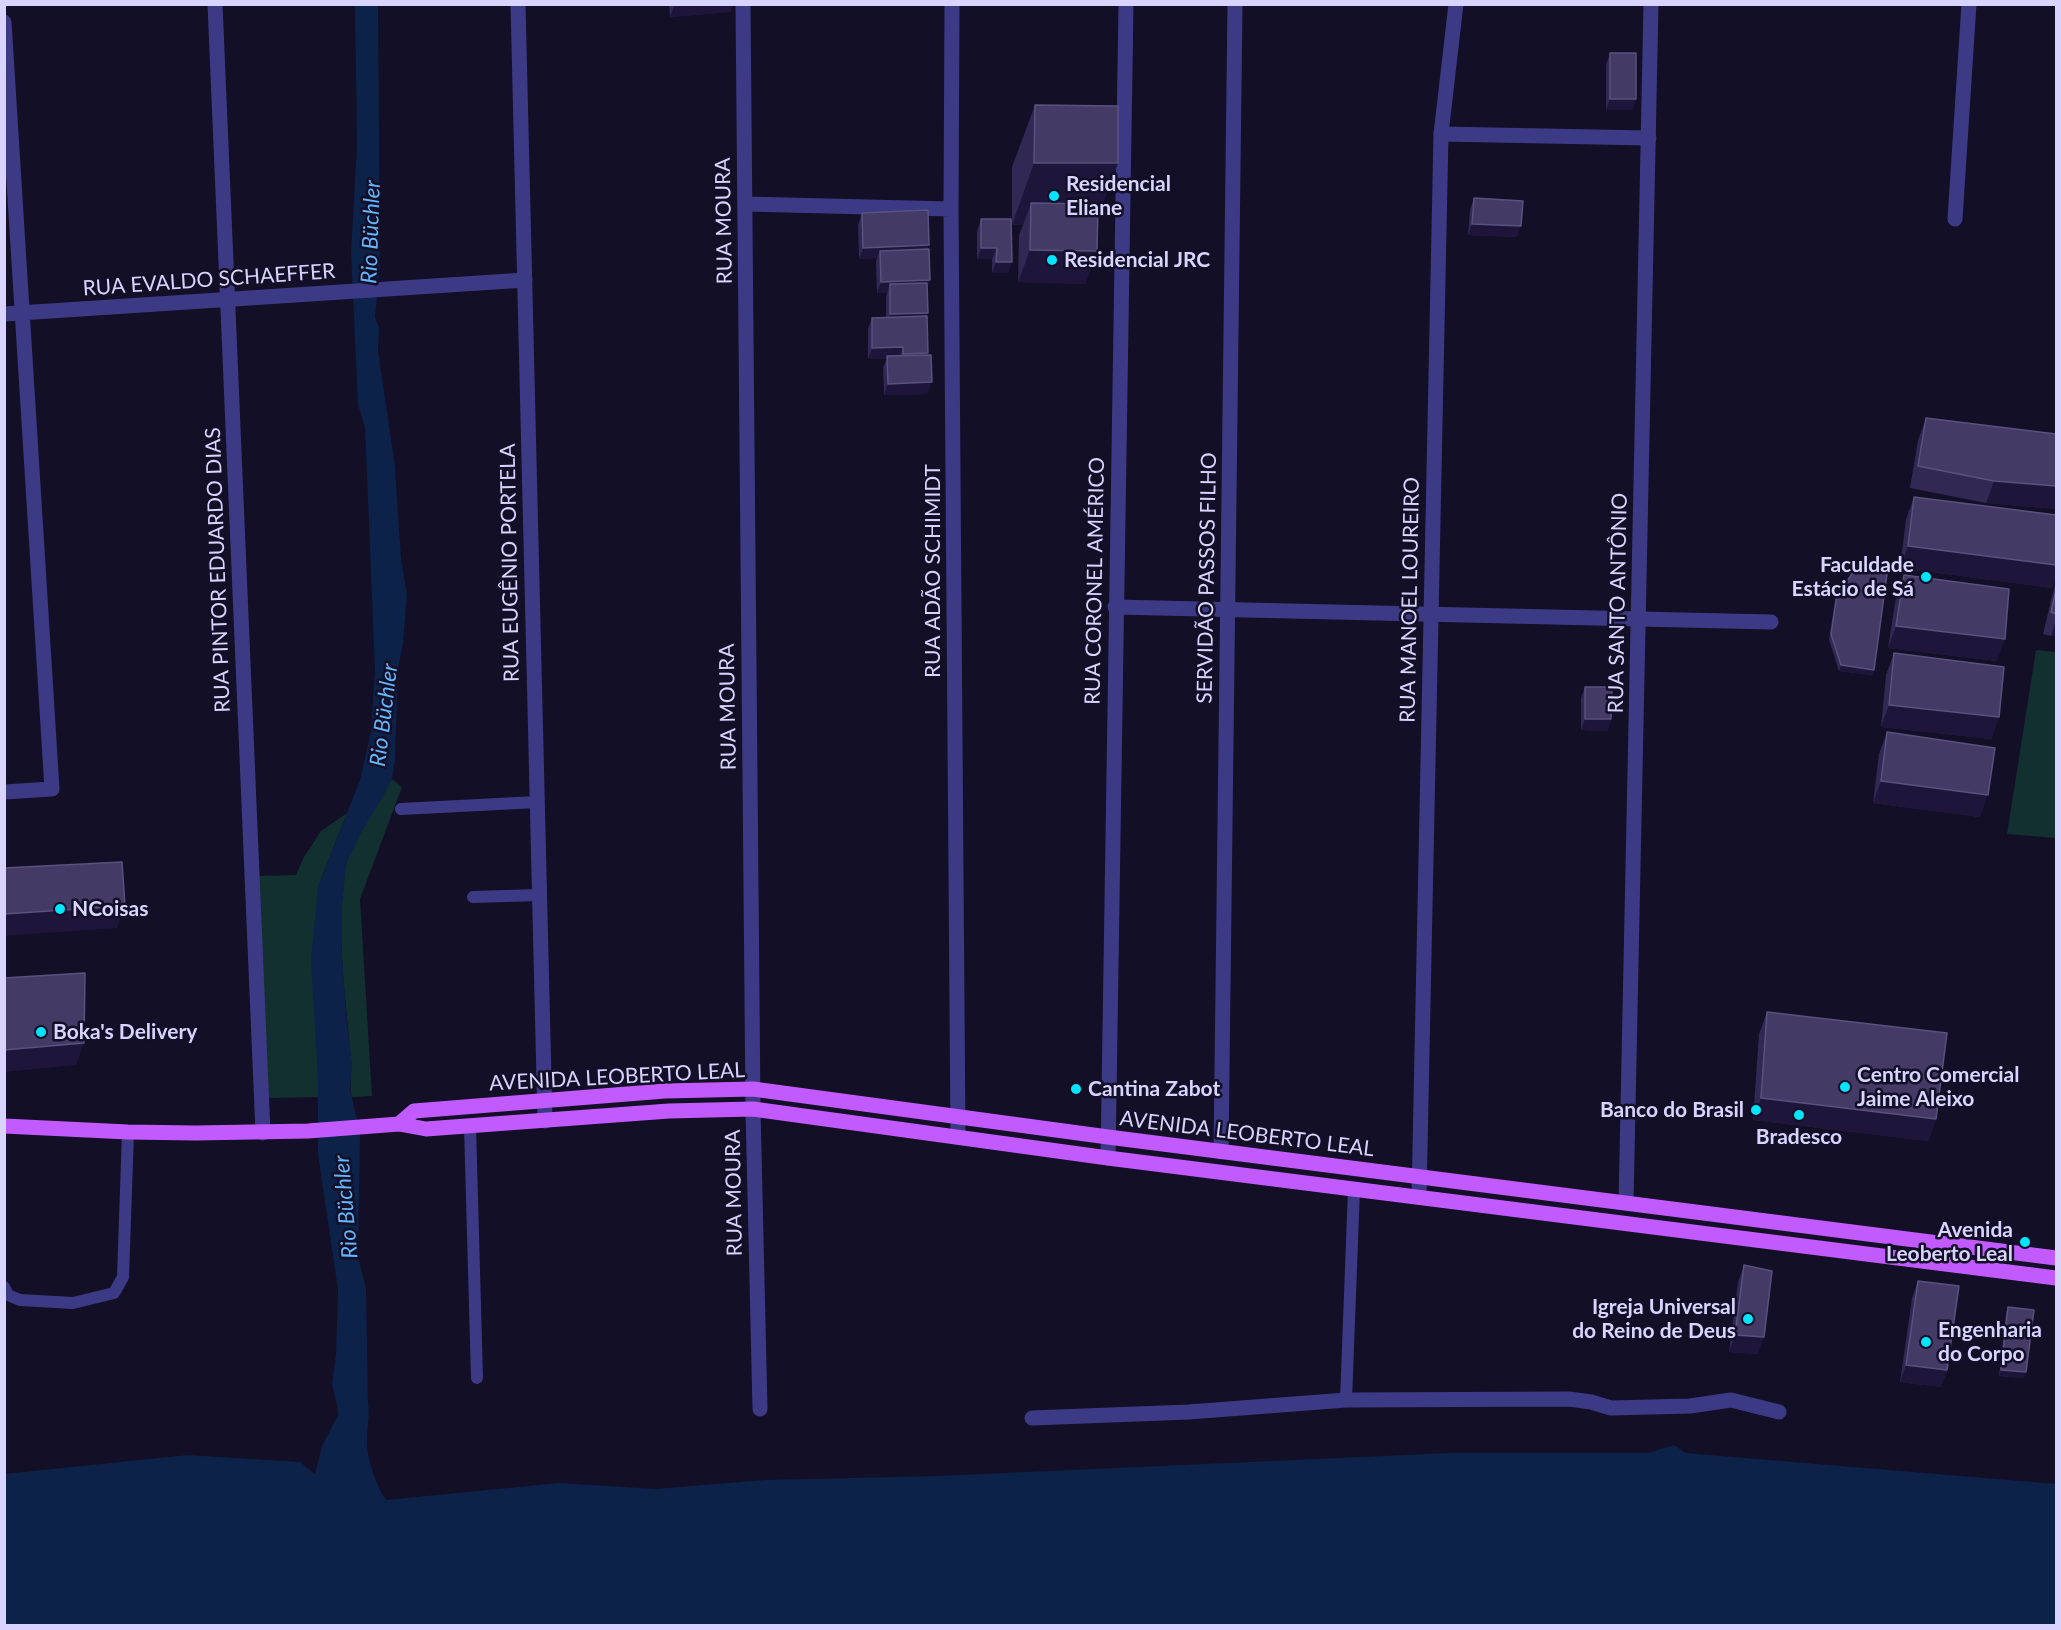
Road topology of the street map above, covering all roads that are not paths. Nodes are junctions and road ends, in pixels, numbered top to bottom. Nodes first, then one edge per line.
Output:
1 (215, 4) edge
2 (518, 4) edge
3 (743, 4) edge
4 (952, 4) edge
5 (1126, 4) edge
6 (1235, 4) edge
7 (1456, 4) edge
8 (1651, 4) edge
9 (1969, 4) edge
10 (4, 22) edge
11 (1441, 134) junction
12 (1648, 138) junction
13 (745, 204) junction
14 (951, 208) junction
15 (1955, 219) dead end
16 (525, 280) junction
17 (228, 299) junction
18 (23, 313) junction
19 (4, 314) edge
20 (1115, 608) junction
21 (1228, 610) junction
22 (1431, 615) junction
23 (1638, 619) junction
24 (1771, 622) dead end
25 (4, 792) edge
26 (537, 802) junction
27 (401, 809) dead end
28 (539, 895) junction
29 (473, 897) dead end
30 (753, 1089) junction
31 (544, 1101) junction
32 (753, 1109) junction
33 (958, 1117) junction
34 (545, 1121) junction
35 (399, 1124) junction
36 (4, 1126) edge
37 (470, 1126) junction
38 (128, 1132) junction
39 (263, 1133) junction
40 (958, 1137) junction
41 (1108, 1137) junction
42 (1221, 1152) junction
43 (1108, 1158) junction
44 (1419, 1177) junction
45 (1354, 1189) junction
46 (1419, 1197) junction
47 (1626, 1203) junction
48 (2056, 1258) edge
49 (2056, 1278) edge
50 (4, 1287) edge
51 (477, 1378) dead end
52 (1346, 1400) junction
53 (760, 1409) dead end
54 (1779, 1412) dead end
55 (1032, 1418) dead end

1 - 17 street, RUA PINTOR EDUARDO DIAS
2 - 16 street, RUA EUGÊNIO PORTELA
3 - 13 street, RUA MOURA
4 - 14 street, RUA ADÃO SCHIMIDT
5 - 20 street, RUA CORONEL AMÉRICO
6 - 21 street, SERVIDÃO PASSOS FILHO
7 - 11 street, RUA MANOEL LOUREIRO
8 - 12 street, RUA SANTO ANTÔNIO
9 - 15 street
10 - 18 street
11 - 12 street
11 - 22 street, RUA MANOEL LOUREIRO
12 - 23 street, RUA SANTO ANTÔNIO
13 - 14 street
13 - 30 street, RUA MOURA
14 - 33 street, RUA ADÃO SCHIMIDT
16 - 17 street, RUA EVALDO SCHAEFFER
16 - 26 street, RUA EUGÊNIO PORTELA
17 - 18 street, RUA EVALDO SCHAEFFER
17 - 39 street, RUA PINTOR EDUARDO DIAS
18 - 19 street, RUA EVALDO SCHAEFFER
18 - 25 street
20 - 21 street
20 - 41 street, RUA CORONEL AMÉRICO
21 - 22 street
21 - 42 street, SERVIDÃO PASSOS FILHO
22 - 23 street
22 - 44 street, RUA MANOEL LOUREIRO
23 - 24 street
23 - 47 street, RUA SANTO ANTÔNIO
26 - 27 lane
26 - 28 street, RUA EUGÊNIO PORTELA
28 - 29 lane
28 - 31 street, RUA EUGÊNIO PORTELA
30 - 31 main road, AVENIDA LEOBERTO LEAL
30 - 32 street, RUA MOURA
30 - 33 main road, AVENIDA LEOBERTO LEAL
31 - 34 street, RUA EUGÊNIO PORTELA
31 - 35 main road, AVENIDA LEOBERTO LEAL
32 - 34 main road, AVENIDA LEOBERTO LEAL
32 - 40 main road, AVENIDA LEOBERTO LEAL
32 - 53 street, RUA MOURA
33 - 40 street, RUA ADÃO SCHIMIDT
33 - 41 main road, AVENIDA LEOBERTO LEAL
34 - 37 main road, AVENIDA LEOBERTO LEAL
35 - 37 main road, AVENIDA LEOBERTO LEAL
35 - 39 main road, AVENIDA LEOBERTO LEAL
36 - 38 main road, AVENIDA LEOBERTO LEAL
37 - 51 lane
38 - 39 main road, AVENIDA LEOBERTO LEAL
38 - 50 lane
40 - 43 main road, AVENIDA LEOBERTO LEAL
41 - 42 main road, AVENIDA LEOBERTO LEAL
41 - 43 street, RUA CORONEL AMÉRICO
42 - 44 main road, AVENIDA LEOBERTO LEAL
43 - 45 main road, AVENIDA LEOBERTO LEAL
44 - 46 street, RUA MANOEL LOUREIRO
44 - 47 main road, AVENIDA LEOBERTO LEAL
45 - 46 main road, AVENIDA LEOBERTO LEAL
45 - 52 lane
46 - 49 main road, AVENIDA LEOBERTO LEAL
47 - 48 main road, AVENIDA LEOBERTO LEAL
52 - 54 street
52 - 55 street

